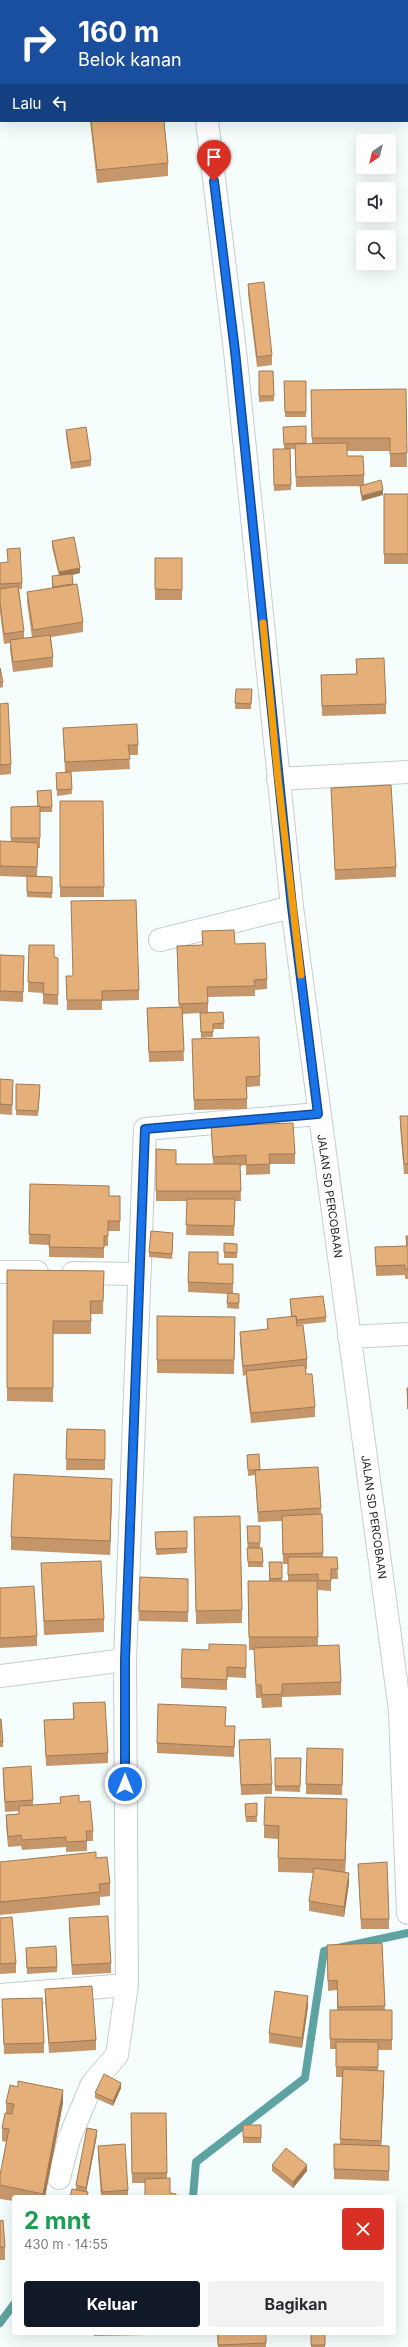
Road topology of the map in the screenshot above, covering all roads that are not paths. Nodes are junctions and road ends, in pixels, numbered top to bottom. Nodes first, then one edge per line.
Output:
1 (207, 122) edge
2 (408, 772) edge
3 (278, 779) junction
4 (292, 907) junction
5 (160, 940) dead end
6 (318, 1114) junction
7 (0, 1272) edge
8 (139, 1274) junction
9 (408, 1334) edge
10 (349, 1337) junction
11 (125, 1660) junction
12 (0, 1676) edge
13 (404, 1711) edge
14 (408, 1912) edge
15 (126, 1985) junction
16 (0, 1995) edge
17 (58, 2178) dead end

1 - 3 street, JALAN SD PERCOBAAN
2 - 3 street
3 - 4 street, JALAN SD PERCOBAAN
4 - 5 street
4 - 6 street, JALAN SD PERCOBAAN
6 - 8 street
6 - 10 street, JALAN SD PERCOBAAN
7 - 8 street
8 - 11 street
9 - 10 street
10 - 13 street, JALAN SD PERCOBAAN
11 - 12 street
11 - 15 street
13 - 14 street, JALAN SD PERCOBAAN
15 - 16 street
15 - 17 street

